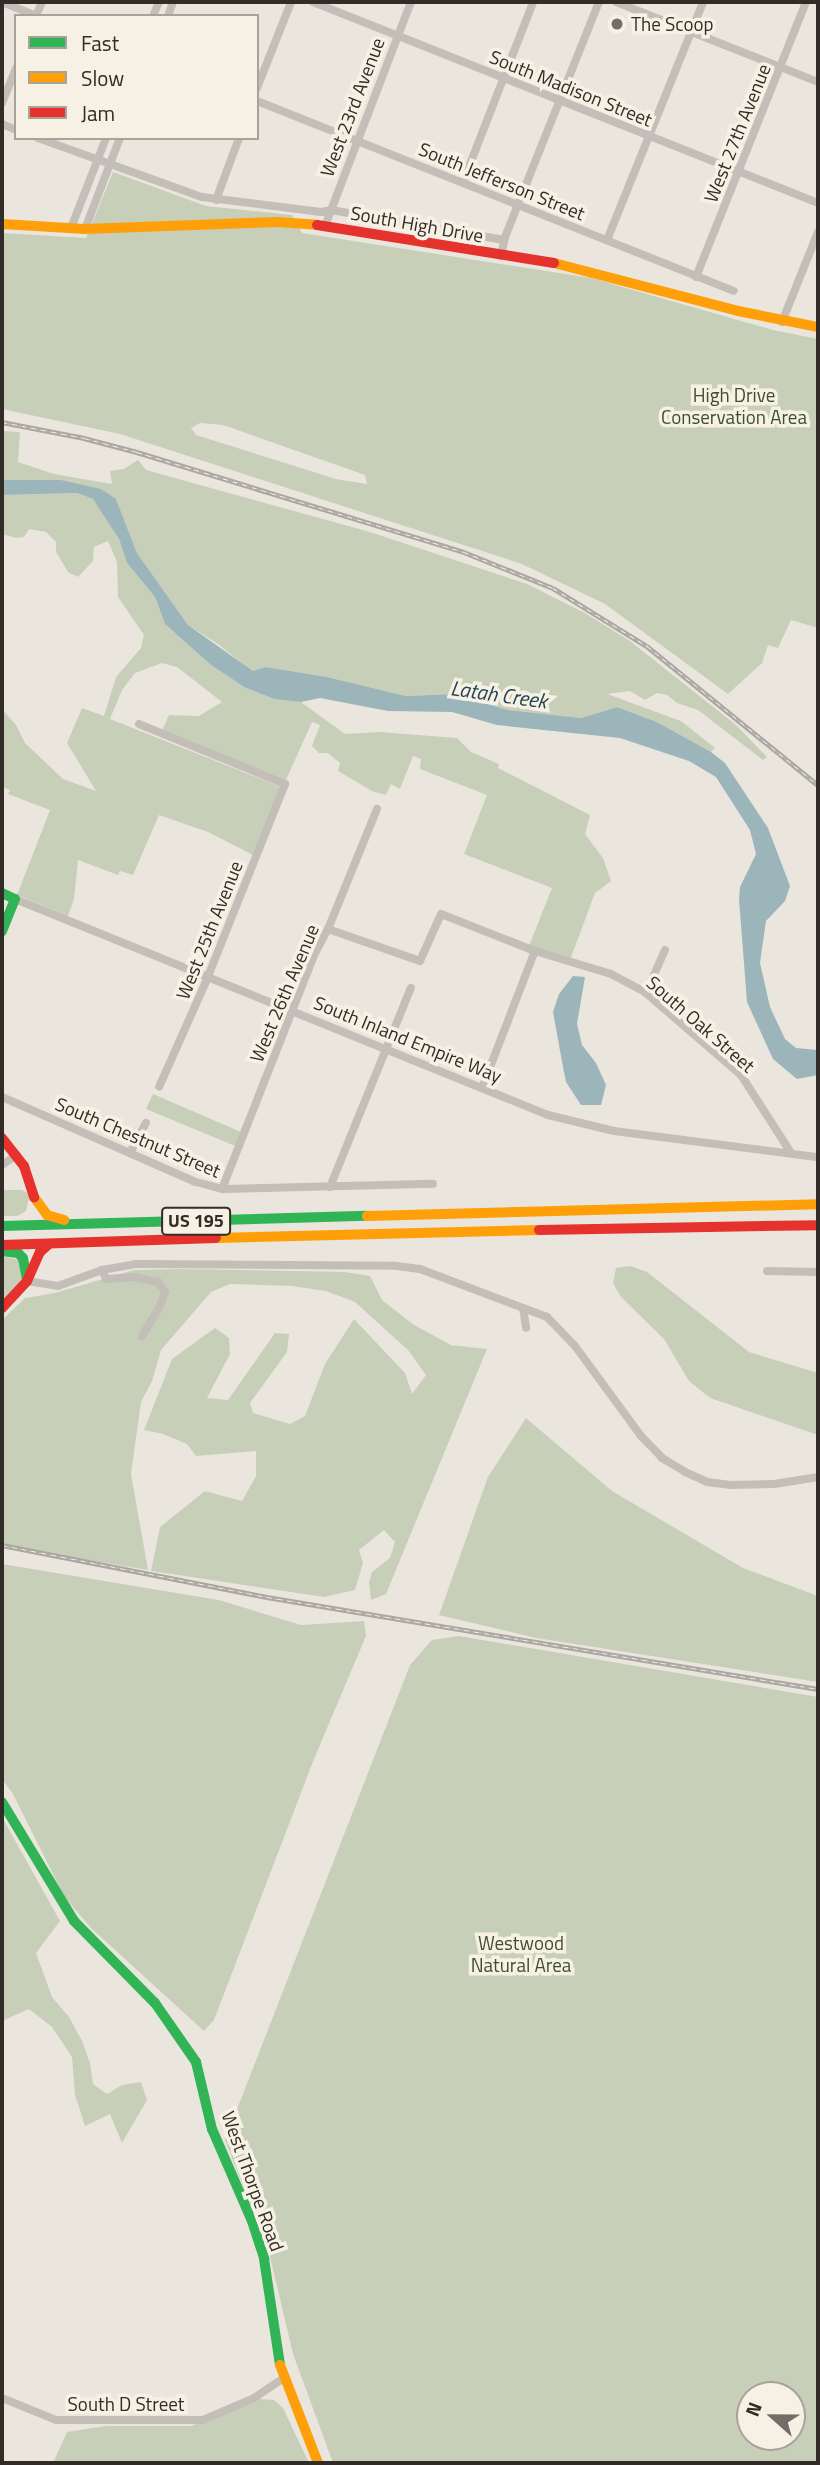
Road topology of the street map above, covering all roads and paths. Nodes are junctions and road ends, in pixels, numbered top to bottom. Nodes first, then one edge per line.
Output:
1 (2, 2) edge
2 (291, 2) edge
3 (313, 2) edge
4 (411, 2) edge
5 (533, 2) edge
6 (599, 2) edge
7 (616, 2) edge
8 (703, 2) edge
9 (806, 2) edge
10 (32, 14) edge
11 (691, 32) junction
12 (398, 36) junction
13 (780, 67) junction
14 (14, 73) edge
15 (504, 78) junction
16 (818, 82) edge
17 (259, 83) edge
18 (560, 101) junction
19 (259, 102) edge
20 (2, 103) edge
21 (648, 137) junction
22 (43, 140) edge
23 (105, 140) edge
24 (119, 140) edge
25 (238, 140) edge
26 (358, 141) junction
27 (97, 161) junction
28 (110, 166) junction
29 (739, 172) junction
30 (463, 182) junction
31 (216, 200) junction
32 (818, 202) edge
33 (518, 206) junction
34 (331, 210) junction
35 (2, 224) edge
36 (325, 226) junction
37 (71, 228) junction
38 (85, 229) junction
39 (818, 232) edge
40 (504, 240) junction
41 (607, 240) junction
42 (500, 256) junction
43 (696, 277) junction
44 (734, 291) dead end
45 (782, 322) junction
46 (818, 327) edge
47 (139, 724) dead end
48 (377, 809) dead end
49 (2, 893) edge
50 (15, 899) junction
51 (328, 929) junction
52 (2, 932) edge
53 (665, 950) dead end
54 (535, 951) junction
55 (208, 977) junction
56 (411, 988) dead end
57 (646, 993) junction
58 (292, 1011) junction
59 (386, 1049) junction
60 (159, 1087) dead end
61 (482, 1088) junction
62 (2, 1097) edge
63 (146, 1123) dead end
64 (2, 1138) edge
65 (131, 1151) junction
66 (792, 1153) junction
67 (17, 1155) junction
68 (818, 1157) edge
69 (2, 1165) edge
70 (433, 1184) dead end
71 (330, 1187) junction
72 (222, 1189) junction
73 (34, 1197) junction
74 (818, 1204) edge
75 (567, 1211) junction
76 (2, 1220) edge
77 (88, 1224) junction
78 (818, 1225) edge
79 (2, 1226) edge
80 (460, 1231) junction
81 (49, 1244) junction
82 (2, 1245) edge
83 (2, 1251) edge
84 (102, 1270) junction
85 (767, 1270) dead end
86 (818, 1272) edge
87 (27, 1282) junction
88 (2, 1308) edge
89 (523, 1308) junction
90 (526, 1328) dead end
91 (142, 1336) dead end
92 (818, 1477) edge
93 (2, 1802) edge
94 (285, 2377) junction
95 (2, 2398) edge
96 (318, 2463) edge

1 - 10 street
2 - 17 street
3 - 12 street, South Madison Street
4 - 12 street, West 23rd Avenue
5 - 15 street
6 - 18 street
7 - 11 street
8 - 11 street
9 - 13 street, West 27th Avenue
11 - 13 street
11 - 21 street
12 - 15 street, South Madison Street
12 - 26 street, West 23rd Avenue
13 - 16 street
13 - 29 street, West 27th Avenue
14 - 20 street
15 - 18 street, South Madison Street
15 - 30 street
18 - 21 street, South Madison Street
18 - 33 street
19 - 26 street, South Jefferson Street
21 - 29 street, South Madison Street
21 - 41 street
22 - 27 street
23 - 27 street
24 - 28 street
25 - 31 street
26 - 30 street, South Jefferson Street
26 - 34 street, West 23rd Avenue
27 - 28 street
27 - 37 street
28 - 31 street
28 - 38 street
29 - 32 street, South Madison Street
29 - 43 street, West 27th Avenue
30 - 33 street, South Jefferson Street
31 - 34 street
33 - 40 street
33 - 41 street, South Jefferson Street
34 - 36 street, West 23rd Avenue
34 - 40 street
35 - 37 main road, South High Drive
36 - 38 main road, South High Drive
36 - 42 main road, South High Drive
37 - 38 main road, South High Drive
39 - 45 street
40 - 42 street
41 - 43 street, South Jefferson Street
42 - 45 main road, South High Drive
43 - 44 street, South Jefferson Street
45 - 46 main road, South High Drive
47 - 55 street, West 25th Avenue
48 - 51 street, West 26th Avenue
49 - 50 main road, South Inland Empire Way
50 - 52 main road
50 - 55 street, South Inland Empire Way
51 - 54 street, South Oak Street
51 - 58 street, West 26th Avenue
53 - 57 street
54 - 57 street, South Oak Street
54 - 61 street
55 - 58 street, South Inland Empire Way
55 - 60 street, West 25th Avenue
56 - 59 street
57 - 66 street, South Oak Street
58 - 59 street, South Inland Empire Way
58 - 72 street, West 26th Avenue
59 - 61 street, South Inland Empire Way
59 - 71 street
61 - 66 street, South Inland Empire Way
62 - 65 street, South Chestnut Street
63 - 65 street
64 - 67 main road
65 - 72 street, South Chestnut Street
66 - 68 street, South Inland Empire Way
67 - 69 street
67 - 73 main road
70 - 71 street, South Chestnut Street
71 - 72 street, South Chestnut Street
73 - 76 main road
73 - 77 main road
74 - 75 main road
75 - 77 main road, US 195
75 - 80 main road
77 - 79 main road, US 195
78 - 80 main road, US 195
80 - 81 main road, US 195
81 - 82 main road, US 195
81 - 87 main road
83 - 87 main road
84 - 87 street
84 - 89 street
84 - 91 street
85 - 86 street
87 - 88 main road
89 - 90 street
89 - 92 street
93 - 94 main road, West Thorpe Road
94 - 95 street, South D Street
94 - 96 main road, West Thorpe Road

